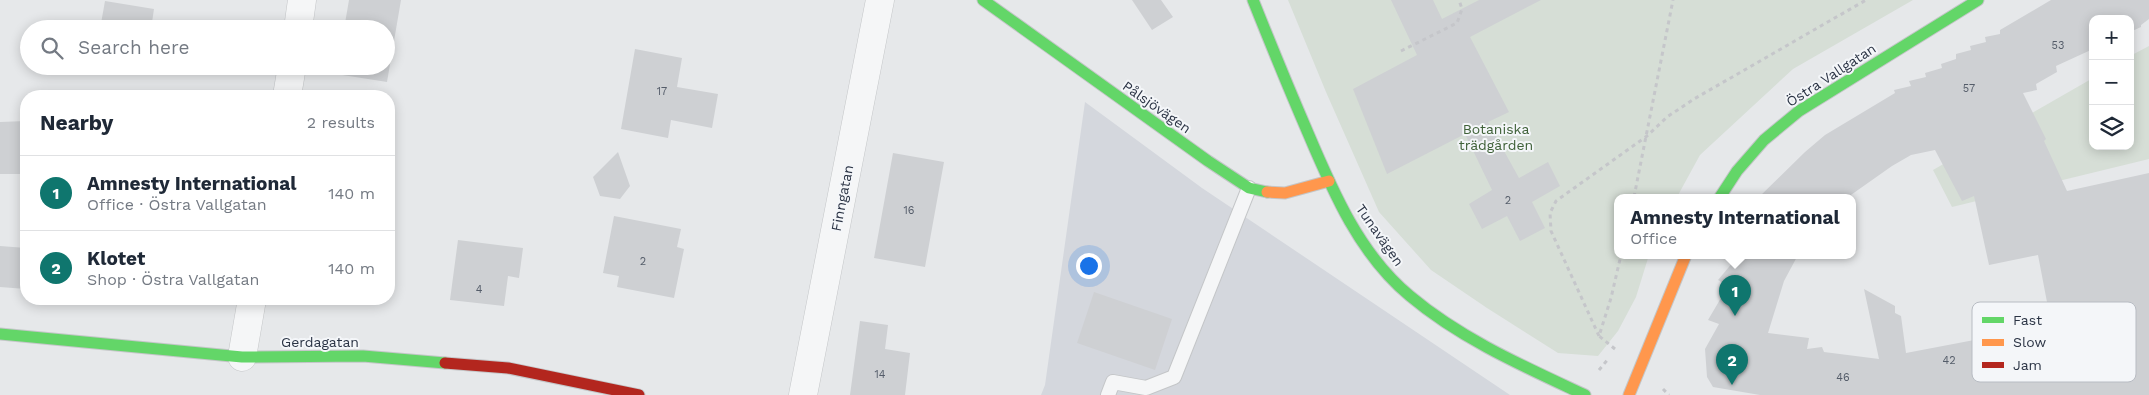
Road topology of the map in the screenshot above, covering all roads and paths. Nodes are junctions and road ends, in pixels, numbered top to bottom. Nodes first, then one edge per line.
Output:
1 (302, 0) edge
2 (880, 0) edge
3 (983, 0) edge
4 (1253, 0) edge
5 (1459, 0) edge
6 (1673, 0) edge
7 (1866, 0) edge
8 (1978, 0) edge
9 (299, 20) edge
10 (1401, 51) dead end
11 (290, 75) edge
12 (288, 90) edge
13 (1647, 136) junction
14 (1329, 181) junction
15 (1249, 188) junction
16 (1635, 194) edge
17 (1722, 194) edge
18 (1620, 259) edge
19 (1684, 259) edge
20 (251, 305) edge
21 (0, 334) edge
22 (1599, 336) junction
23 (242, 357) junction
24 (1590, 370) dead end
25 (639, 395) edge
26 (803, 395) edge
27 (1108, 395) edge
28 (1585, 395) edge
29 (1629, 395) edge

1 - 9 street
2 - 26 street, Finngatan
3 - 15 street, Pålsjövägen
4 - 14 street, Tunavägen
5 - 10 path
6 - 13 path
7 - 13 path
8 - 17 street, Östra Vallgatan
11 - 12 street
13 - 16 path
13 - 22 path
14 - 15 street, Pålsjövägen
14 - 28 street, Tunavägen
15 - 27 lane
18 - 22 path
19 - 29 street
20 - 23 street
21 - 23 street, Gerdagatan
22 - 24 path
23 - 25 street, Gerdagatan

